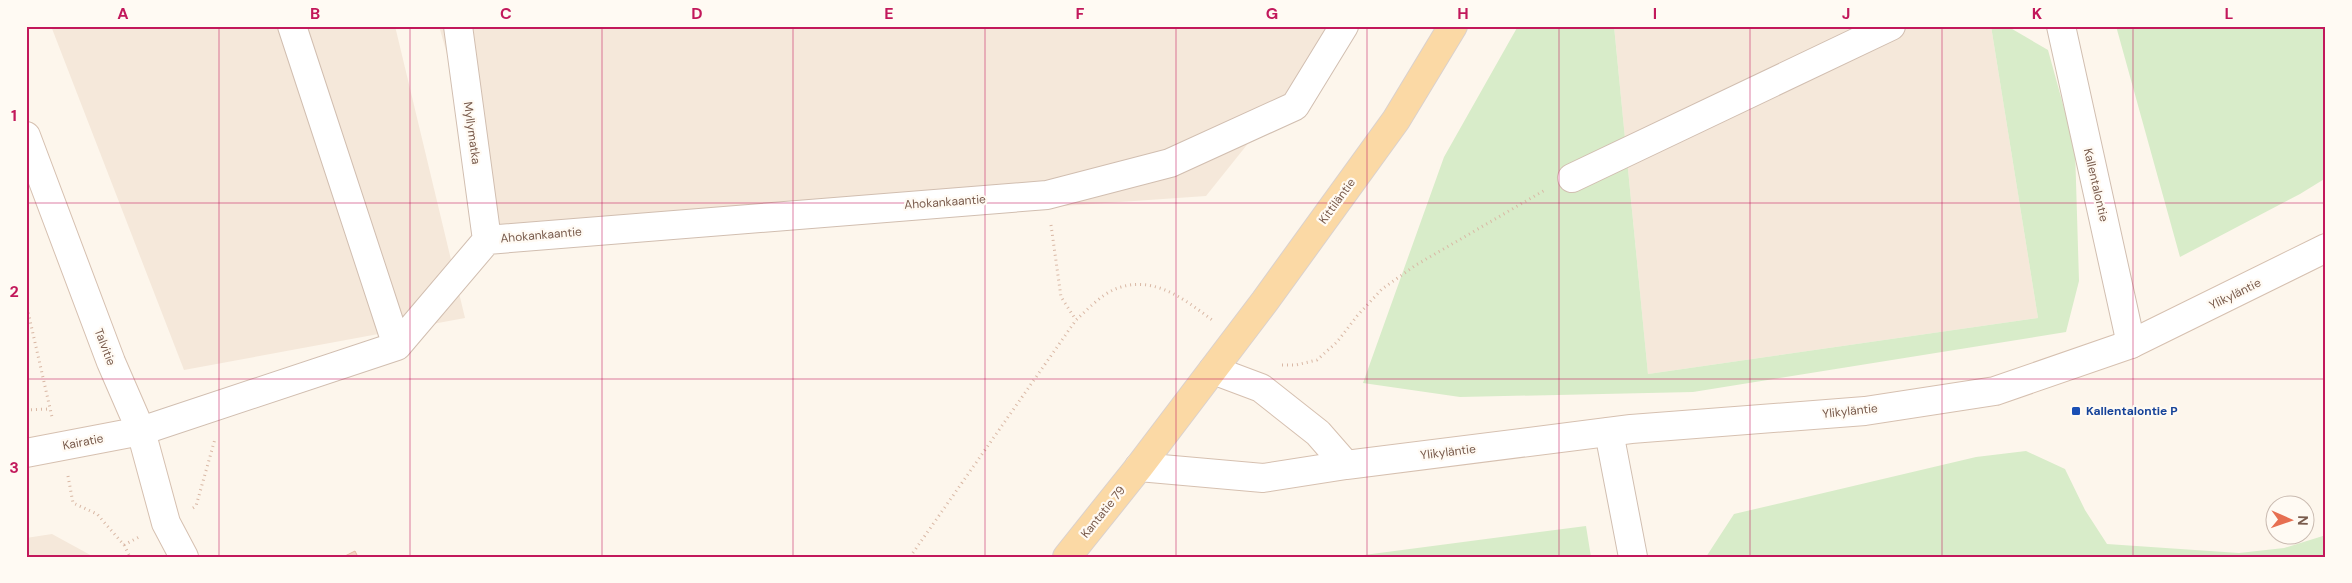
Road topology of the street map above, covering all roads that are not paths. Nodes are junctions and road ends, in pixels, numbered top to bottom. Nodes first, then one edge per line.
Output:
1 (292, 26) edge
2 (458, 26) edge
3 (1344, 26) edge
4 (1453, 26) edge
5 (1891, 26) edge
6 (2061, 26) edge
7 (26, 136) edge
8 (1572, 178) road end
9 (487, 240) junction
10 (2326, 248) edge
11 (2131, 344) junction
12 (397, 346) junction
13 (1213, 370) junction
14 (141, 431) junction
15 (1608, 432) junction
16 (26, 453) edge
17 (1346, 465) junction
18 (1139, 467) junction
19 (184, 557) edge
20 (1067, 557) edge
21 (1633, 557) edge

1 - 12 street
2 - 9 street, Myllymatka
3 - 9 street, Ahokankaantie
4 - 13 main road, Kittiläntie
5 - 8 street
6 - 11 street, Kallentalontie
7 - 14 street, Talvitie
9 - 12 street
10 - 11 street, Ylikyläntie
11 - 15 street, Ylikyläntie
12 - 14 street, Kairatie
13 - 17 street
13 - 18 main road, Kantatie 79
14 - 16 street, Kairatie
14 - 19 street, Talvitie
15 - 17 street, Ylikyläntie
15 - 21 street
17 - 18 street, Ylikyläntie
18 - 20 main road, Kantatie 79

